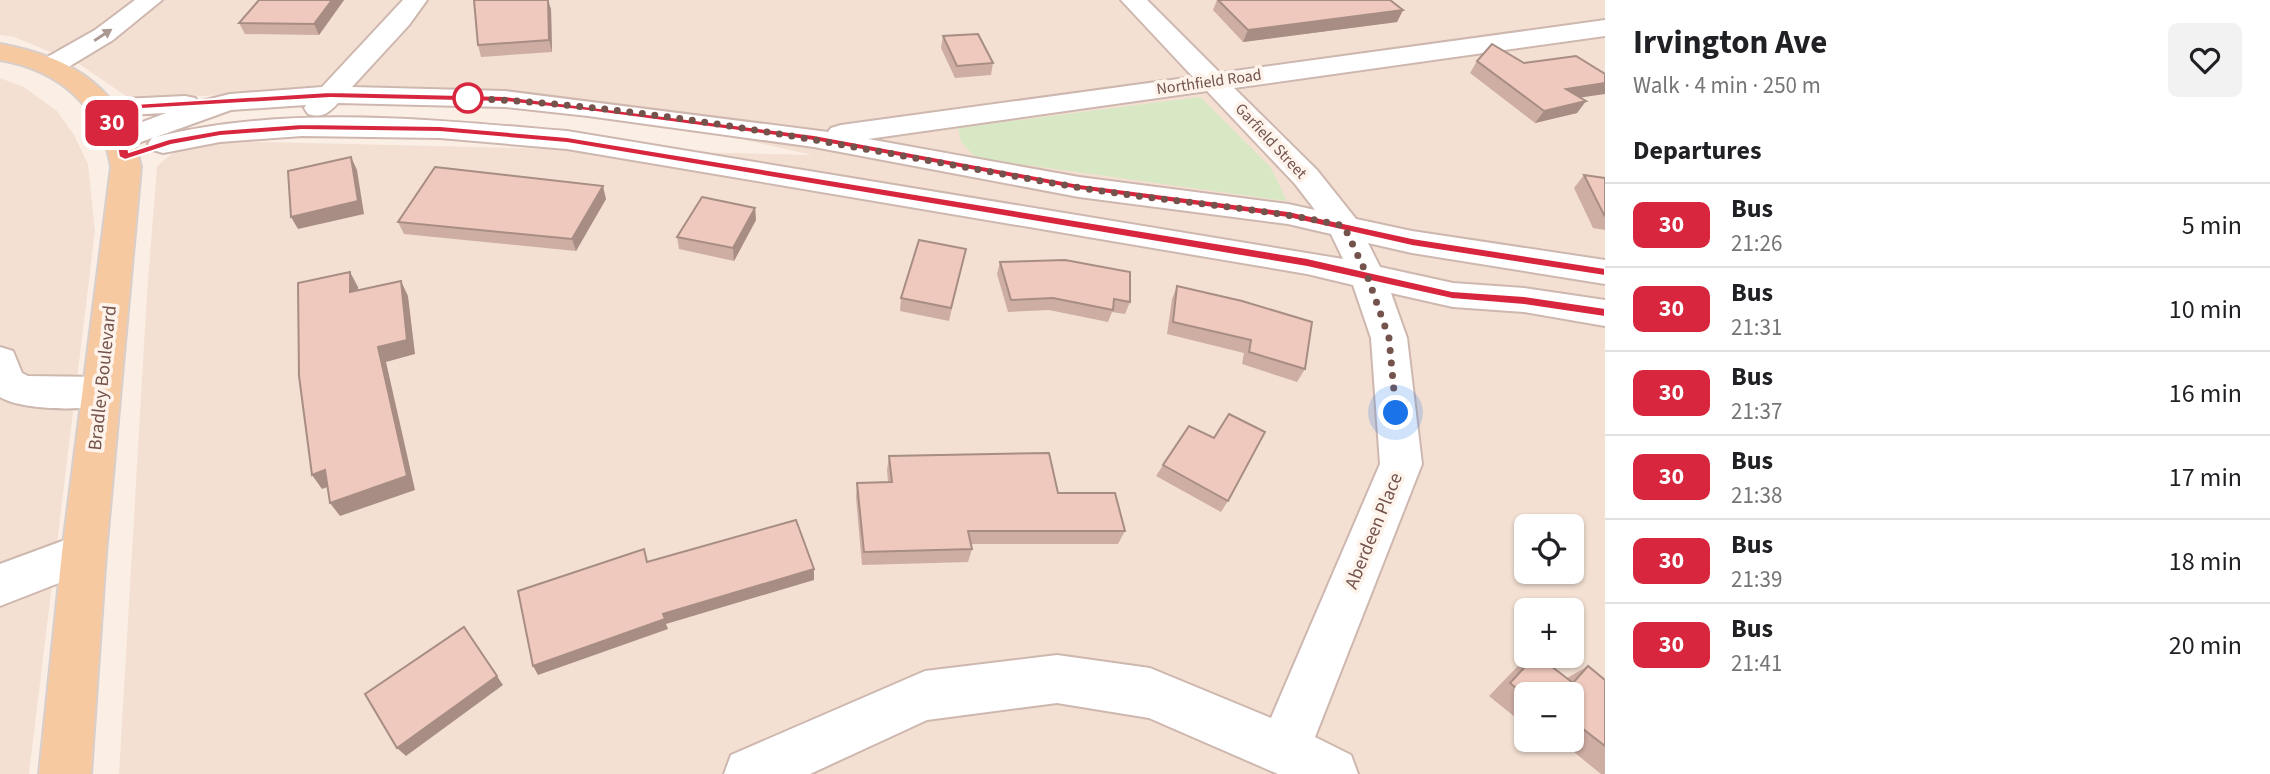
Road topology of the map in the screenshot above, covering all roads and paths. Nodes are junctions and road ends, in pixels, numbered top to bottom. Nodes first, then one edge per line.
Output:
1 (112, 0) edge
2 (150, 0) edge
3 (415, 0) edge
4 (1133, 0) edge
5 (1605, 28) edge
6 (0, 52) edge
7 (39, 62) junction
8 (1215, 81) junction
9 (330, 95) junction
10 (229, 102) junction
11 (102, 108) junction
12 (302, 127) junction
13 (814, 138) junction
14 (123, 148) junction
15 (798, 177) junction
16 (1344, 226) junction
17 (1605, 272) edge
18 (1367, 275) junction
19 (1605, 313) edge
20 (0, 361) edge
21 (101, 391) junction
22 (84, 553) junction
23 (0, 585) edge
24 (1284, 749) junction
25 (65, 774) edge
26 (750, 774) edge
27 (1332, 774) edge

1 - 7 street
7 -> 2 street
3 - 9 street
4 - 8 street, Garfield Street
5 - 8 street, Northfield Road
6 - 7 main road
7 - 11 main road
8 - 13 street, Northfield Road
8 - 16 street, Garfield Street
9 - 10 street
9 - 12 street
9 - 13 street
10 - 11 street
10 - 14 street
11 - 14 main road
12 - 14 street
12 - 15 street
13 - 15 street
13 - 16 street
14 - 21 main road, Bradley Boulevard
15 - 18 street
16 - 17 street
16 - 18 street, Aberdeen Place
18 - 19 street
18 - 24 street, Aberdeen Place
20 - 21 street
21 - 22 main road, Bradley Boulevard
22 - 23 street
22 - 25 main road, Bradley Boulevard
24 - 26 street
24 - 27 street

